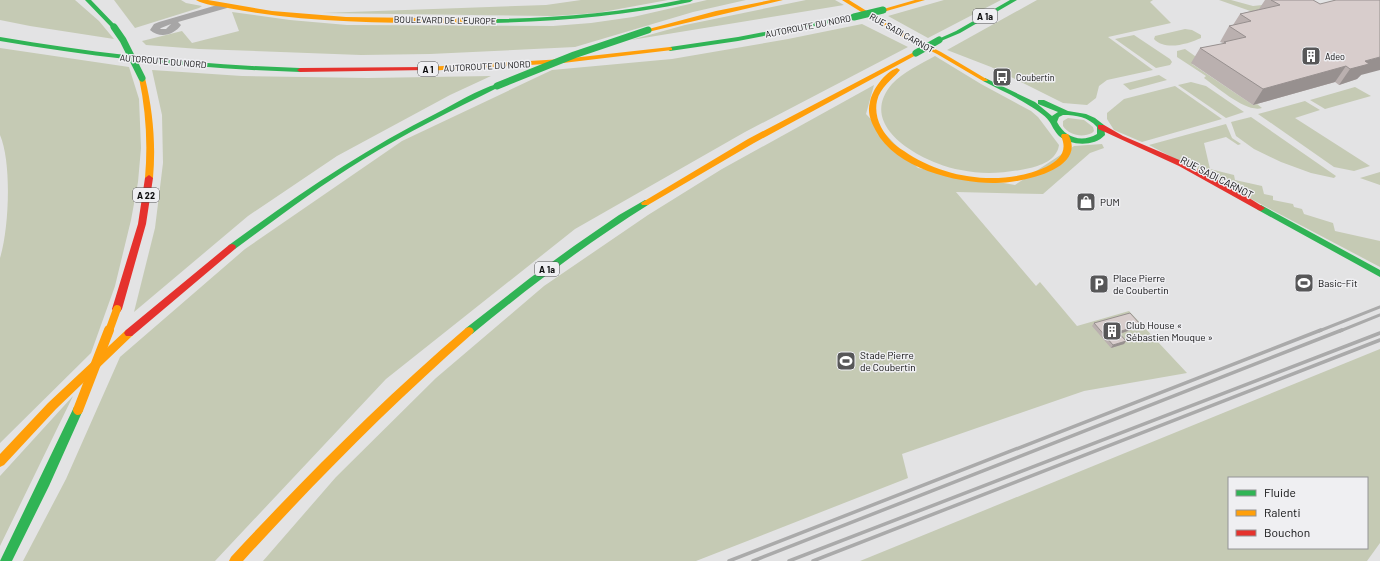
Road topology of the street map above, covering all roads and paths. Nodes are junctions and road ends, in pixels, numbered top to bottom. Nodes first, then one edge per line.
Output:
1 (88, 0) edge
2 (199, 0) edge
3 (690, 0) edge
4 (780, 0) edge
5 (846, 0) edge
6 (891, 0) edge
7 (922, 0) edge
8 (1014, 0) edge
9 (224, 6) junction
10 (173, 20) dead end
11 (46, 37) dead end
12 (0, 39) edge
13 (939, 53) junction
14 (919, 54) junction
15 (1067, 113) junction
16 (1053, 120) junction
17 (1100, 127) junction
18 (1065, 136) junction
19 (1093, 140) junction
20 (1327, 245) junction
21 (1380, 274) edge
22 (0, 462) edge
23 (6, 561) edge
24 (235, 561) edge

1 - 23 main road, A 22, bridge
2 - 9 main road, BOULEVARD DE L'EUROPE
3 - 9 main road, BOULEVARD DE L'EUROPE
4 - 22 main road, bridge
5 - 13 main road, RUE SADI CARNOT
6 - 11 main road, AUTOROUTE DU NORD / A 1
7 - 12 main road, AUTOROUTE DU NORD / A 1, bridge
8 - 14 main road, A 1a, bridge
9 - 10 street
13 - 15 main road, RUE SADI CARNOT
13 - 16 main road, RUE SADI CARNOT
14 - 18 main road
14 - 24 main road, A 1a
15 - 16 main road
15 - 17 main road, RUE SADI CARNOT
16 - 18 main road, RUE SADI CARNOT
17 - 19 main road
17 - 20 main road, RUE SADI CARNOT
18 - 19 main road, RUE SADI CARNOT
19 - 20 main road, RUE SADI CARNOT
20 - 21 main road, RUE SADI CARNOT

